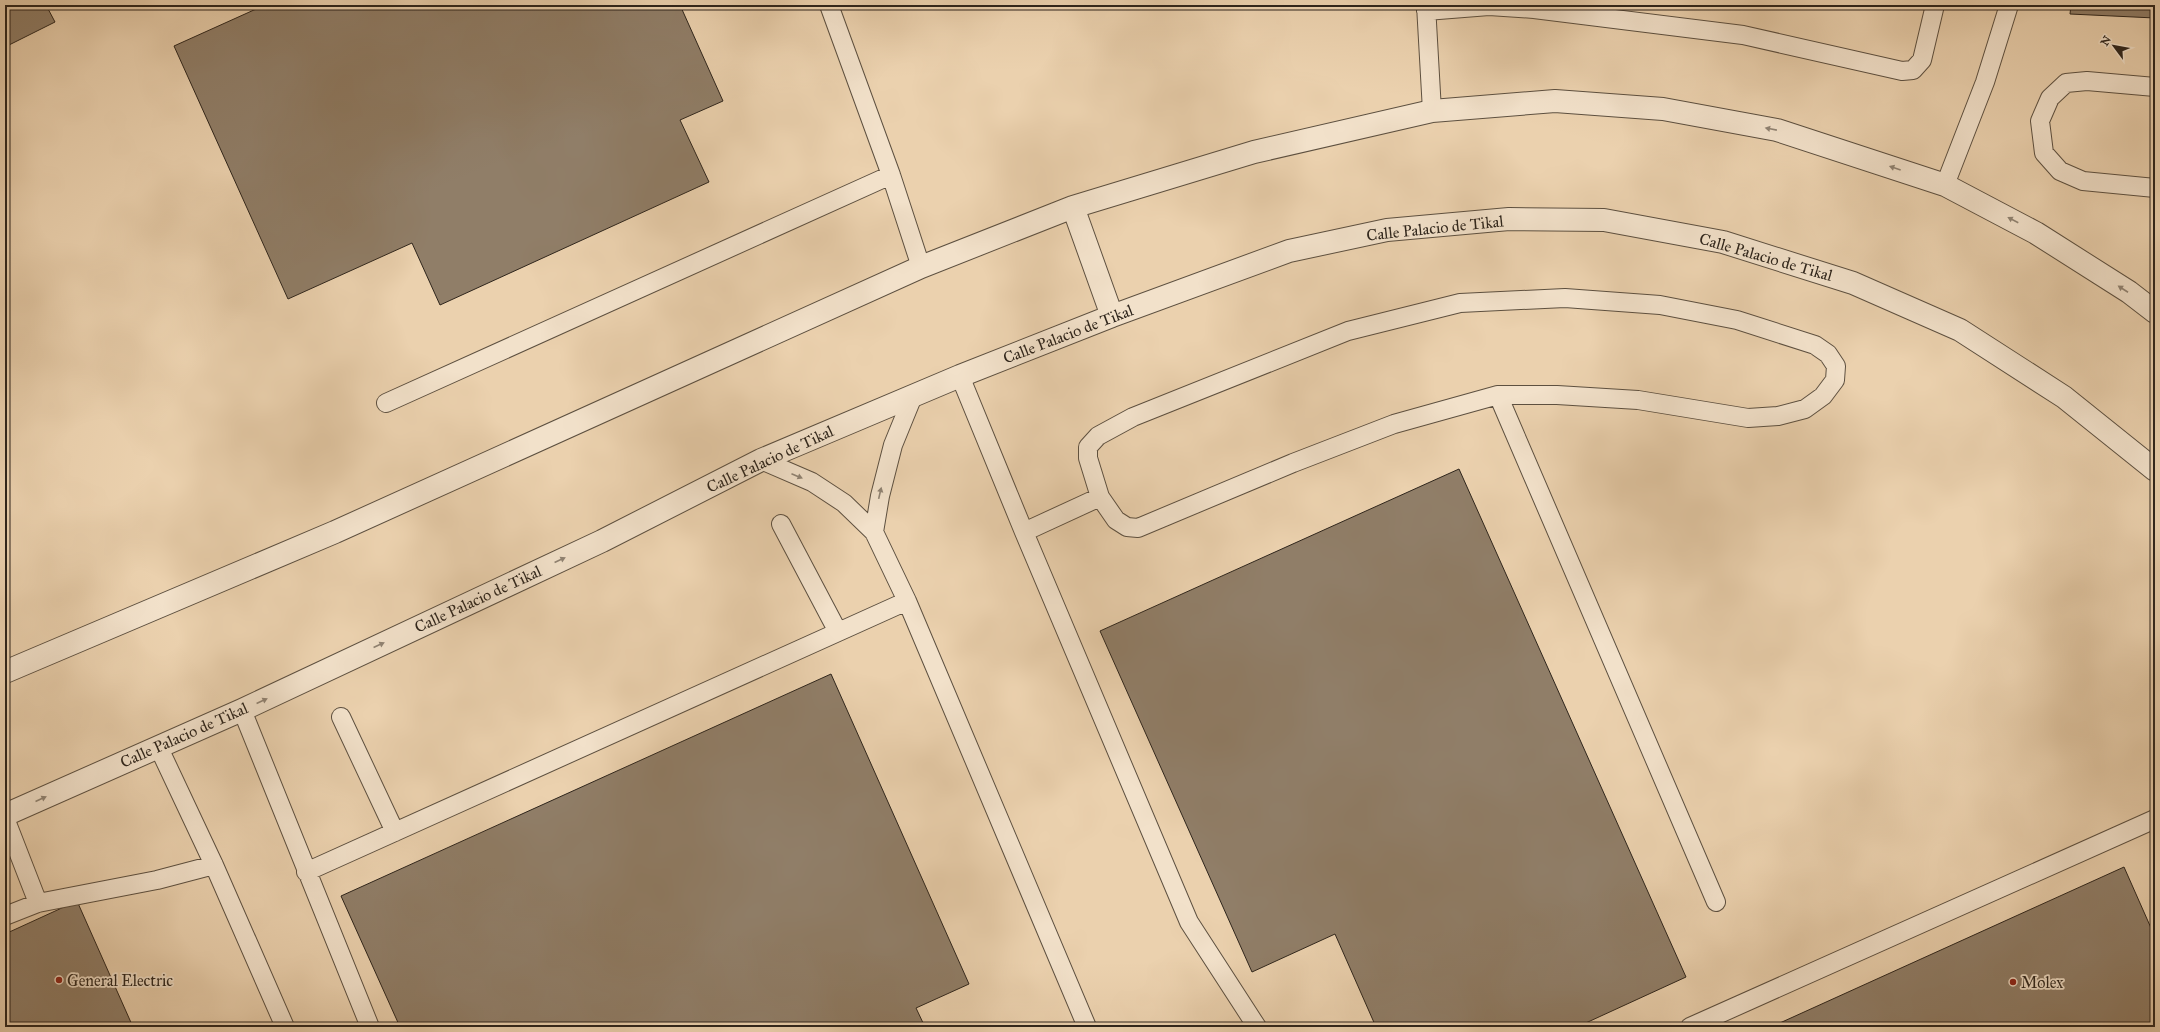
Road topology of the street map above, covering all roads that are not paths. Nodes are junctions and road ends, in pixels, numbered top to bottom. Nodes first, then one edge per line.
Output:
1 (829, 5) edge
2 (1934, 5) edge
3 (2009, 5) edge
4 (1489, 6) edge
5 (1426, 8) edge
6 (2155, 87) edge
7 (1432, 111) junction
8 (891, 175) junction
9 (1945, 185) junction
10 (2155, 188) edge
11 (1073, 207) junction
12 (921, 267) junction
13 (2155, 312) edge
14 (1112, 316) junction
15 (960, 376) junction
16 (1498, 395) junction
17 (913, 396) junction
18 (386, 402) dead end
19 (761, 460) junction
20 (2155, 470) edge
21 (1100, 497) junction
22 (781, 524) dead end
23 (874, 532) junction
24 (1024, 532) junction
25 (907, 601) junction
26 (838, 632) junction
27 (5, 672) edge
28 (242, 710) junction
29 (341, 717) dead end
30 (158, 746) junction
31 (5, 816) edge
32 (2155, 819) edge
33 (395, 832) junction
34 (214, 865) junction
35 (306, 872) junction
36 (1716, 902) dead end
37 (38, 903) junction
38 (5, 916) edge
39 (285, 1027) edge
40 (370, 1027) edge
41 (1087, 1027) edge
42 (1257, 1027) edge
43 (1690, 1027) edge

1 - 8 lane
2 - 4 lane
3 - 9 lane
4 - 5 lane
5 - 7 lane
6 - 10 lane
9 -> 7 street
7 - 11 street
8 - 12 lane
8 - 18 lane
13 -> 9 street
11 - 12 street
11 - 14 street
12 - 27 street
14 - 15 street, Calle Palacio de Tikal
14 - 20 street, Calle Palacio de Tikal
15 - 17 street, Calle Palacio de Tikal
15 - 24 lane
16 - 21 lane
16 - 21 lane
16 - 36 lane
17 - 19 street, Calle Palacio de Tikal
23 -> 17 lane
19 -> 23 lane
28 -> 19 street, Calle Palacio de Tikal
21 - 24 lane
22 - 26 lane
23 - 25 lane
24 - 42 lane
25 - 26 lane
25 - 41 lane
26 - 33 lane
28 - 30 street, Calle Palacio de Tikal
28 - 35 lane
29 - 33 lane
31 -> 30 street, Calle Palacio de Tikal
30 - 34 lane
31 - 37 lane
32 - 43 lane
33 - 35 lane
34 - 37 lane
34 - 39 lane
35 - 40 lane
37 - 38 lane

